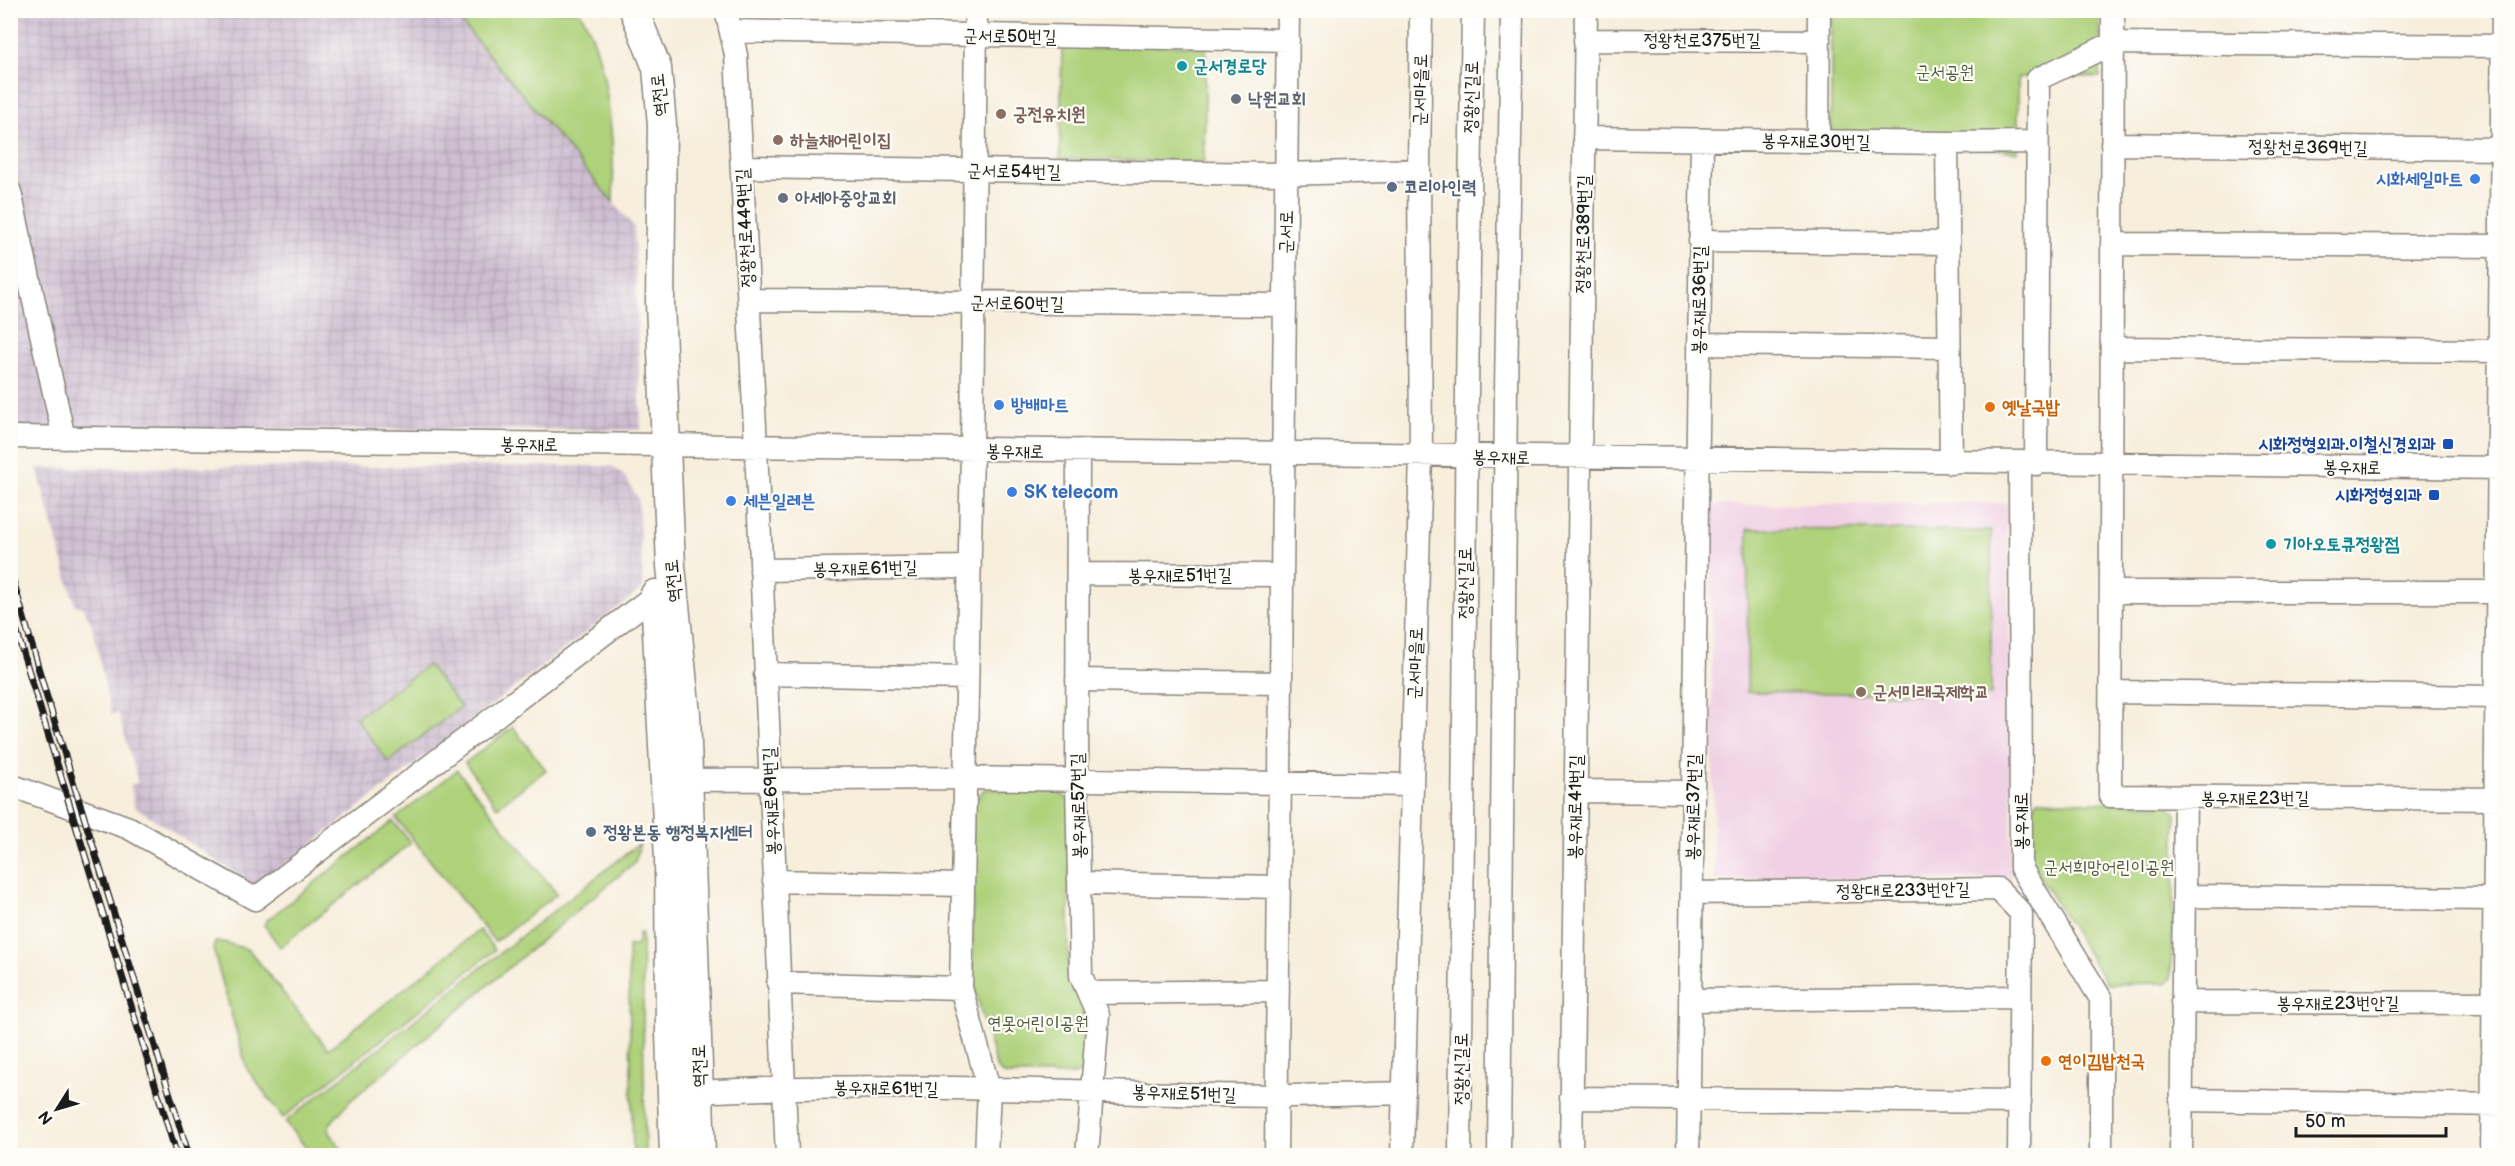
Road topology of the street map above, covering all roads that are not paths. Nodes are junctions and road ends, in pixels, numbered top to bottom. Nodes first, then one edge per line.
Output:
1 (621, 10) edge
2 (634, 10) edge
3 (976, 10) edge
4 (1288, 10) edge
5 (1421, 10) edge
6 (1473, 10) edge
7 (1512, 10) edge
8 (1586, 10) edge
9 (1819, 10) edge
10 (2113, 10) edge
11 (2504, 10) edge
12 (729, 21) edge
13 (976, 35) junction
14 (1288, 40) junction
15 (1585, 40) junction
16 (1819, 41) junction
17 (2113, 43) junction
18 (2503, 46) edge
19 (1584, 138) junction
20 (1702, 140) junction
21 (1818, 141) junction
22 (2037, 142) junction
23 (1947, 143) junction
24 (2112, 144) junction
25 (2503, 149) junction
26 (742, 168) junction
27 (975, 170) junction
28 (1419, 170) junction
29 (1286, 174) junction
30 (10, 192) edge
31 (1700, 241) junction
32 (1948, 243) junction
33 (2112, 244) junction
34 (2502, 246) junction
35 (749, 300) junction
36 (974, 303) junction
37 (1285, 306) junction
38 (1699, 344) junction
39 (1949, 347) junction
40 (2112, 348) junction
41 (2501, 351) junction
42 (10, 437) edge
43 (64, 438) junction
44 (658, 446) junction
45 (756, 447) junction
46 (972, 450) junction
47 (1078, 451) junction
48 (1283, 454) junction
49 (1421, 454) junction
50 (1466, 456) junction
51 (1505, 457) junction
52 (1580, 458) junction
53 (1697, 459) junction
54 (1951, 463) junction
55 (2028, 464) junction
56 (2112, 465) junction
57 (2502, 468) edge
58 (970, 567) junction
59 (761, 570) junction
60 (1078, 574) junction
61 (1282, 575) junction
62 (2111, 592) junction
63 (2499, 592) junction
64 (656, 595) junction
65 (765, 674) junction
66 (967, 678) junction
67 (1077, 680) junction
68 (1281, 683) junction
69 (2110, 692) junction
70 (2498, 697) junction
71 (965, 778) junction
72 (770, 779) junction
73 (688, 780) junction
74 (1077, 781) junction
75 (1280, 784) junction
76 (10, 785) edge
77 (1411, 785) junction
78 (1575, 791) junction
79 (1693, 792) junction
80 (2185, 797) junction
81 (2500, 799) edge
82 (774, 882) junction
83 (1079, 883) junction
84 (963, 885) junction
85 (1279, 887) junction
86 (1692, 893) junction
87 (2185, 896) junction
88 (2495, 899) junction
89 (778, 983) junction
90 (960, 988) junction
91 (1278, 992) junction
92 (1090, 993) junction
93 (2020, 997) junction
94 (1690, 1000) junction
95 (2182, 1002) junction
96 (2494, 1003) junction
97 (783, 1087) junction
98 (989, 1089) junction
99 (1092, 1090) junction
100 (699, 1092) junction
101 (1404, 1093) junction
102 (1276, 1095) junction
103 (1571, 1098) junction
104 (1689, 1099) junction
105 (2181, 1100) junction
106 (2020, 1102) junction
107 (2499, 1105) edge
108 (674, 1155) edge
109 (701, 1155) edge
110 (787, 1155) edge
111 (986, 1155) edge
112 (1087, 1155) edge
113 (1276, 1155) edge
114 (1402, 1155) edge
115 (1460, 1155) edge
116 (1499, 1155) edge
117 (1571, 1155) edge
118 (1688, 1155) edge
119 (2019, 1155) edge
120 (2101, 1155) edge
121 (2181, 1155) edge
122 (2492, 1155) edge

1 - 44 main road, 역전로
2 - 44 main road, 역전로
3 - 13 street
4 - 14 street, 군서로
5 - 28 street, 군서마을로
6 - 50 street, 정왕신길로
7 - 51 street
8 - 15 street, 정왕천로389번길
9 - 16 street
10 - 17 street
11 - 18 street
12 - 13 street, 군서로50번길
12 - 26 street, 정왕천로449번길
13 - 14 street, 군서로50번길
13 - 27 street
14 - 29 street, 군서로
15 - 16 street, 정왕천로375번길
15 - 19 street, 정왕천로389번길
16 - 21 street
17 - 18 street
17 - 22 street
17 - 24 street
18 - 25 street
19 - 20 street, 봉우재로30번길
19 - 52 street, 정왕천로389번길
20 - 21 street, 봉우재로30번길
20 - 31 street, 봉우재로36번길
21 - 23 street, 봉우재로30번길
22 - 23 street, 봉우재로30번길
22 - 55 street
23 - 32 street
24 - 25 street, 정왕천로369번길
24 - 33 street
25 - 34 street
26 - 27 street, 군서로54번길
26 - 35 street, 정왕천로449번길
27 - 29 street, 군서로54번길
27 - 36 street
28 - 29 street
28 - 49 street, 군서마을로
29 - 37 street, 군서로
30 - 43 street
31 - 32 street
31 - 38 street, 봉우재로36번길
32 - 39 street
33 - 34 street
33 - 40 street
34 - 41 street
35 - 36 street, 군서로60번길
35 - 45 street, 정왕천로449번길
36 - 37 street, 군서로60번길
36 - 46 street
37 - 48 street, 군서로
38 - 39 street
38 - 53 street, 봉우재로36번길
39 - 54 street
40 - 41 street
40 - 56 street
41 - 57 street
42 - 43 street, 봉우재로
43 - 44 street, 봉우재로
44 - 45 street, 봉우재로
44 - 64 main road, 역전로
44 - 73 main road, 역전로
45 - 46 street, 봉우재로
45 - 59 street, 봉우재로69번길
46 - 47 street, 봉우재로
46 - 58 street
47 - 48 street, 봉우재로
47 - 60 street, 봉우재로57번길
48 - 49 street, 봉우재로
48 - 61 street
49 - 50 street, 봉우재로
49 - 77 street, 군서마을로
50 - 51 street, 봉우재로
50 - 115 street, 정왕신길로
51 - 52 street, 봉우재로
51 - 116 street
52 - 53 street, 봉우재로
52 - 78 street, 봉우재로41번길
53 - 54 street, 봉우재로
53 - 79 street, 봉우재로37번길
54 - 55 street, 봉우재로
55 - 56 street, 봉우재로
55 - 120 street, 봉우재로
56 - 57 street, 봉우재로
56 - 62 street, 봉우재로23번길
57 - 63 street
58 - 59 street, 봉우재로61번길
58 - 66 street
59 - 65 street, 봉우재로69번길
60 - 61 street, 봉우재로51번길
60 - 67 street, 봉우재로57번길
61 - 68 street
62 - 63 street
62 - 69 street, 봉우재로23번길
63 - 70 street
64 - 76 street
64 - 108 main road, 역전로
65 - 66 street
65 - 72 street, 봉우재로69번길
66 - 71 street
67 - 68 street
67 - 74 street, 봉우재로57번길
68 - 75 street
69 - 70 street
69 - 80 street, 봉우재로23번길
70 - 81 street
71 - 72 street
71 - 74 street
71 - 84 street
72 - 73 street
72 - 82 street, 봉우재로69번길
73 - 100 main road, 역전로
74 - 75 street
74 - 83 street, 봉우재로57번길
75 - 77 street
75 - 85 street
77 - 101 street, 군서마을로
78 - 79 street
78 - 103 street, 봉우재로41번길
79 - 86 street, 봉우재로37번길
80 - 81 street, 봉우재로23번길
80 - 87 street
81 - 88 street
82 - 84 street
82 - 89 street, 봉우재로69번길
83 - 85 street
83 - 92 street, 봉우재로57번길
84 - 90 street
85 - 91 street
86 - 93 street, 정왕대로233번안길
86 - 94 street, 봉우재로37번길
87 - 88 street
87 - 95 street
88 - 96 street
89 - 90 street
89 - 97 street, 봉우재로69번길
90 - 98 street
91 - 92 street
91 - 102 street
92 - 99 street, 봉우재로57번길
93 - 94 street
93 - 106 street, 정왕대로233번안길
94 - 104 street, 봉우재로37번길
95 - 96 street, 봉우재로23번안길
95 - 105 street
96 - 107 street
97 - 98 street, 봉우재로61번길
97 - 100 street, 봉우재로61번길
97 - 110 street, 봉우재로69번길
98 - 99 street, 봉우재로61번길
98 - 111 street
99 - 102 street, 봉우재로51번길
99 - 112 street, 봉우재로57번길
100 - 109 main road, 역전로
101 - 102 street, 봉우재로51번길
101 - 114 street, 군서마을로
102 - 113 street
103 - 104 street
103 - 117 street, 봉우재로41번길
104 - 106 street
104 - 118 street, 봉우재로37번길
105 - 107 street
105 - 121 street
106 - 119 street, 정왕대로233번안길
107 - 122 street

